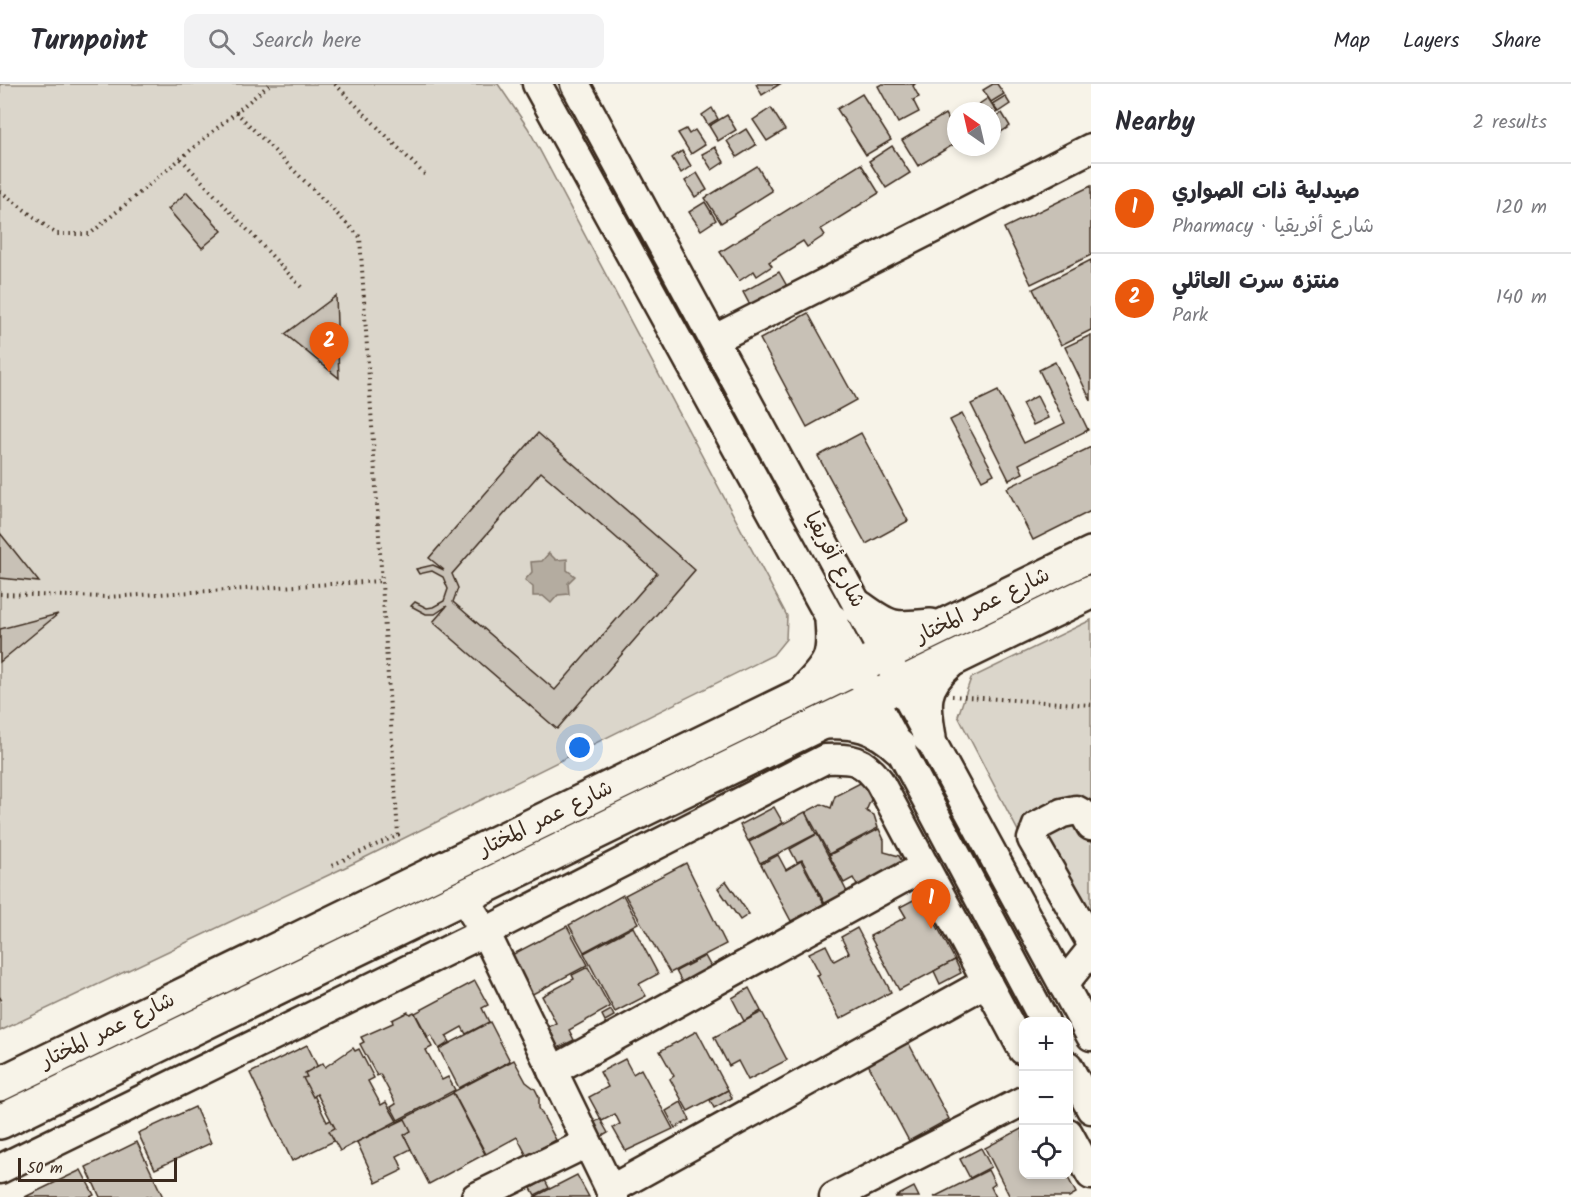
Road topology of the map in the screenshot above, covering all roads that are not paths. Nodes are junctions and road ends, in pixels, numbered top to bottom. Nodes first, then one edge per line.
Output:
1 (537, 84) edge
2 (575, 84) edge
3 (1091, 148) edge
4 (715, 339) junction
5 (1091, 554) edge
6 (1091, 592) edge
7 (846, 615) junction
8 (948, 623) junction
9 (871, 661) junction
10 (900, 692) junction
11 (787, 702) junction
12 (822, 722) junction
13 (914, 742) junction
14 (1091, 826) edge
15 (925, 866) junction
16 (463, 897) junction
17 (485, 932) junction
18 (1091, 942) edge
19 (1091, 950) edge
20 (987, 982) junction
21 (1063, 985) junction
22 (1043, 1017) edge
23 (1091, 1036) edge
24 (1019, 1042) edge
25 (552, 1071) junction
26 (1071, 1071) edge
27 (0, 1084) edge
28 (1019, 1103) edge
29 (1091, 1109) edge
30 (0, 1122) edge
31 (1073, 1142) edge
32 (587, 1143) junction
33 (0, 1169) edge
34 (1091, 1174) edge
35 (612, 1193) edge
36 (476, 1197) edge
37 (834, 1197) edge

1 - 7 street, شارع أفريقيا
2 - 4 street, شارع أفريقيا
3 - 4 street
4 - 7 street, شارع أفريقيا
5 - 8 main road, شارع عمر المختار
6 - 10 main road
7 - 8 main road
7 - 9 street, شارع أفريقيا
7 - 11 main road
8 - 9 main road, شارع عمر المختار
9 - 10 street, شارع أفريقيا
9 - 11 main road, شارع عمر المختار
10 - 12 main road
10 - 13 main road
10 - 13 street, شارع أفريقيا
11 - 27 main road, شارع عمر المختار
12 - 13 main road
12 - 16 main road
13 - 21 street, شارع أفريقيا
13 - 22 street, شارع أفريقيا
14 - 18 street
15 - 17 street
15 - 20 street
15 - 25 street
16 - 17 street
16 - 30 main road
17 - 25 street
17 - 33 street
19 - 21 street
20 - 24 street
20 - 35 street
21 - 23 street, شارع أفريقيا
25 - 32 street
26 - 29 street
28 - 37 street
31 - 34 street
32 - 35 street
32 - 36 street

